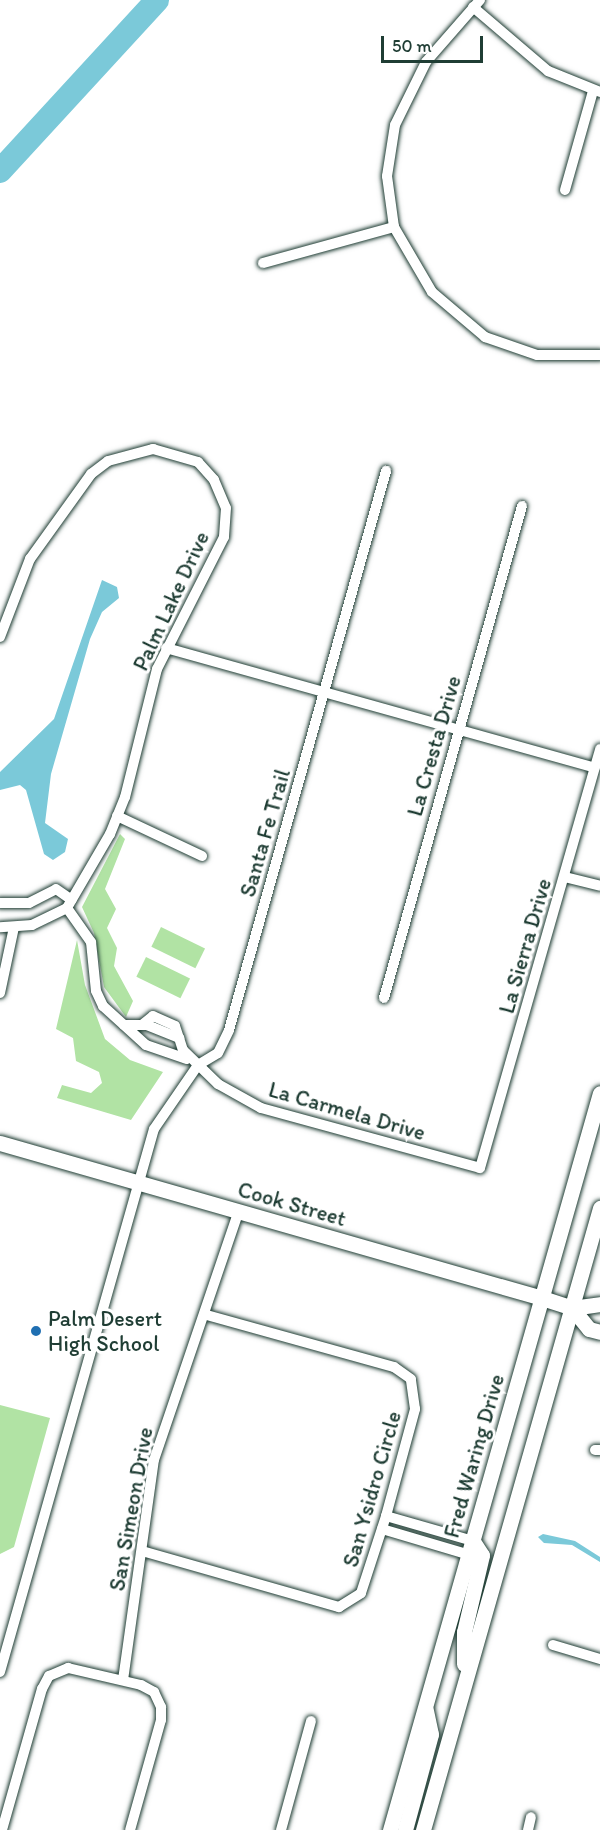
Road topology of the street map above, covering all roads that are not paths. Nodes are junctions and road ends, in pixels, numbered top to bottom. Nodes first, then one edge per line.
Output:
1 (476, 4) edge
2 (596, 92) edge
3 (565, 190) dead end
4 (394, 227) junction
5 (263, 263) dead end
6 (600, 355) edge
7 (386, 471) dead end
8 (522, 506) dead end
9 (3, 621) edge
10 (0, 637) edge
11 (166, 648) junction
12 (325, 692) junction
13 (459, 729) junction
14 (600, 749) edge
15 (595, 768) junction
16 (117, 816) junction
17 (202, 856) dead end
18 (565, 877) junction
19 (600, 886) edge
20 (0, 903) edge
21 (70, 904) junction
22 (0, 927) edge
23 (14, 927) junction
24 (0, 993) edge
25 (384, 998) dead end
26 (124, 1025) junction
27 (198, 1065) junction
28 (600, 1093) edge
29 (0, 1143) edge
30 (486, 1153) joint
31 (138, 1183) junction
32 (600, 1208) edge
33 (238, 1213) junction
34 (542, 1298) junction
35 (600, 1304) edge
36 (572, 1308) junction
37 (206, 1315) junction
38 (600, 1332) edge
39 (386, 1516) junction
40 (382, 1529) junction
41 (471, 1548) junction
42 (142, 1551) junction
43 (553, 1645) dead end
44 (600, 1659) edge
45 (0, 1672) edge
46 (123, 1680) junction
47 (464, 1680) junction
48 (425, 1707) junction
49 (311, 1721) dead end
50 (531, 1817) dead end
51 (2, 1830) edge
52 (130, 1830) edge
53 (281, 1830) edge
54 (390, 1830) edge
55 (405, 1830) edge
56 (423, 1830) edge
57 (528, 1830) edge

1 - 2 street
1 - 4 street
2 - 3 street
4 - 5 street
4 - 6 street
7 - 12 street, Santa Fe Trail
8 - 13 street, La Cresta Drive
9 - 10 street, Palm Lake Drive
9 - 11 street, Palm Lake Drive
11 - 12 street
11 - 16 street, Palm Lake Drive
12 - 13 street
12 - 27 street, Santa Fe Trail
13 - 15 street
13 - 25 street, La Cresta Drive
14 - 15 street, La Sierra Drive
15 - 18 street, La Sierra Drive
16 - 17 street
16 - 21 street, Palm Lake Drive
18 - 19 street
18 - 30 street, La Sierra Drive
20 - 21 street
21 - 23 street
21 - 26 street, La Carmela Drive
22 - 23 street
23 - 24 street
26 - 27 street, La Carmela Drive
26 - 27 street, La Carmela Drive
27 - 30 street, La Carmela Drive
27 - 31 street, Santa Fe Trail
28 - 34 main road, Fred Waring Drive
29 - 31 main road, Cook Street
31 - 33 main road, Cook Street
31 - 45 street, Santa Fe Trail
32 - 36 main road
33 - 34 main road, Cook Street
33 - 37 street, San Simeon Drive
34 - 36 main road, Cook Street
34 - 41 main road, Fred Waring Drive
35 - 36 main road, Cook Street
36 - 38 main road, Cook Street
36 - 47 main road
37 - 39 street, San Ysidro Circle
37 - 42 street, San Simeon Drive
39 - 40 street, San Ysidro Circle
39 - 41 street
40 - 41 street
40 - 42 street, San Ysidro Circle
41 - 47 main road
41 - 48 main road, Fred Waring Drive
42 - 46 street, San Simeon Drive
43 - 44 street
46 - 51 street
46 - 52 street
47 - 56 main road
48 - 54 main road, Fred Waring Drive
48 - 55 main road
49 - 53 street
50 - 57 street

